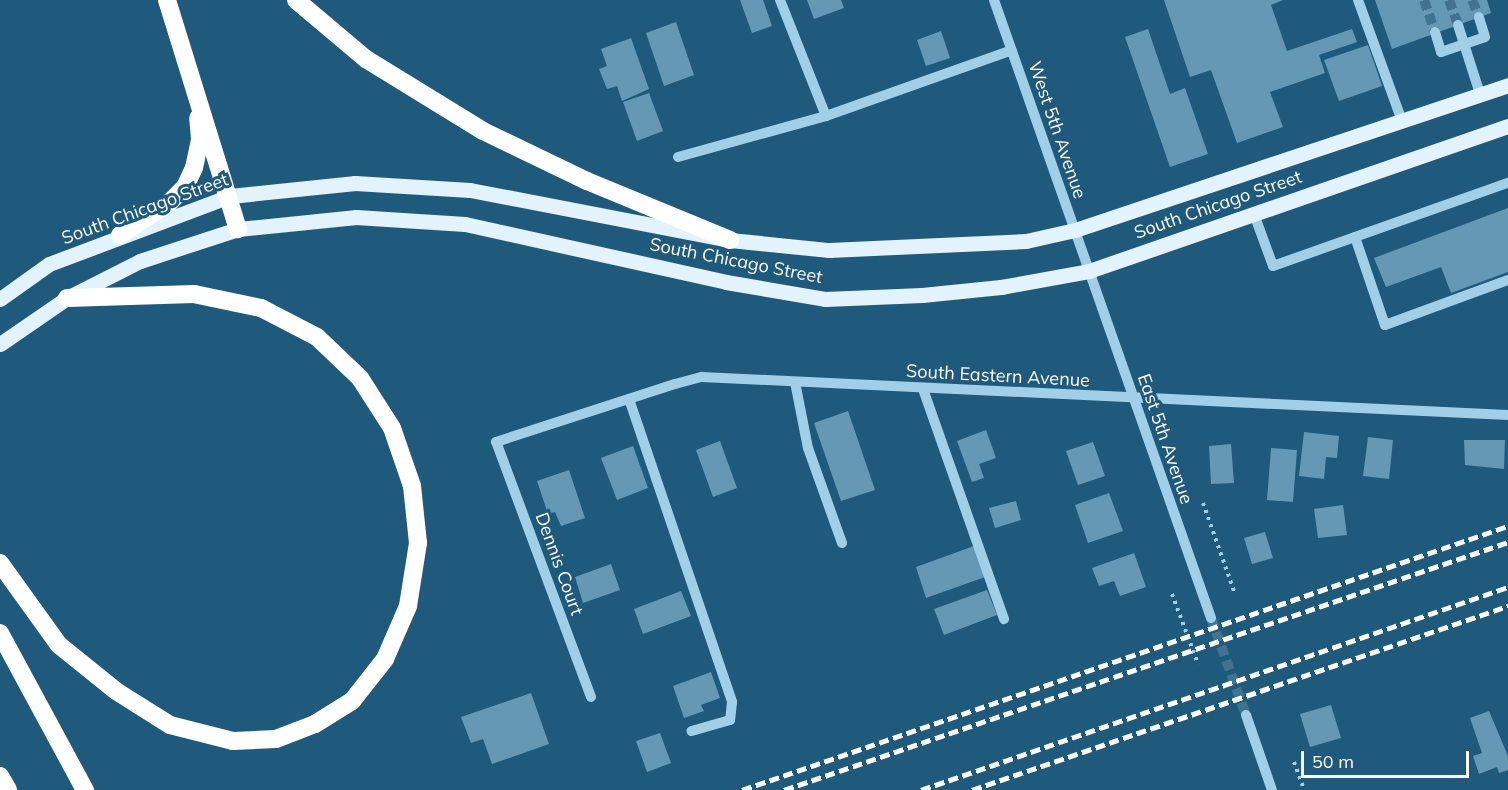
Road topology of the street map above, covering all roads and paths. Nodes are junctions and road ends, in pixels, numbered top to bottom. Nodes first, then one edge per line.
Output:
1 (167, 0) edge
2 (296, 0) edge
3 (780, 0) edge
4 (994, 0) edge
5 (1358, 0) edge
6 (1479, 17) tunnel mouth
7 (1458, 25) tunnel mouth
8 (1434, 32) tunnel mouth
9 (1465, 44) junction
10 (1012, 50) junction
11 (1508, 85) edge
12 (197, 92) junction
13 (1480, 94) junction
14 (826, 116) junction
15 (1402, 121) junction
16 (1508, 126) edge
17 (678, 157) dead end
18 (1508, 183) edge
19 (230, 196) junction
20 (1254, 214) junction
21 (238, 229) junction
22 (1075, 231) junction
23 (120, 235) junction
24 (1355, 237) junction
25 (730, 240) junction
26 (1089, 271) junction
27 (1508, 280) edge
28 (0, 298) edge
29 (67, 298) junction
30 (0, 344) edge
31 (795, 382) junction
32 (923, 389) junction
33 (629, 399) junction
34 (1134, 400) junction
35 (1508, 415) edge
36 (496, 442) joint
37 (1203, 503) dead end
38 (842, 543) dead end
39 (0, 563) edge
40 (1172, 594) dead end
41 (1235, 594) dead end
42 (1211, 618) tunnel mouth
43 (1004, 619) dead end
44 (0, 633) edge
45 (1198, 664) dead end
46 (591, 697) dead end
47 (1246, 715) tunnel mouth
48 (692, 731) dead end
49 (1294, 762) dead end
50 (0, 776) edge
51 (8, 790) edge
52 (85, 790) edge
53 (1272, 790) edge
54 (1304, 790) edge

1 - 12 highway
2 - 25 highway
3 - 14 street
4 - 10 street, West 5th Avenue
5 - 15 street
6 - 9 street
7 - 9 street
8 - 9 street
9 - 13 street
10 - 14 street
10 - 22 street, West 5th Avenue
11 - 13 main road, South Chicago Street
12 - 19 highway
12 - 23 highway
13 - 15 main road, South Chicago Street
14 - 17 street
15 - 22 main road, South Chicago Street
16 - 20 main road, South Chicago Street
18 - 24 street
19 - 21 highway
19 - 23 main road, South Chicago Street
19 - 25 main road, South Chicago Street
20 - 24 street
20 - 26 main road, South Chicago Street
21 - 26 main road, South Chicago Street
21 - 29 main road, South Chicago Street
22 - 25 main road, South Chicago Street
22 - 26 street, West 5th Avenue
23 - 28 main road, South Chicago Street
24 - 27 street
26 - 34 street, East 5th Avenue
29 - 30 main road, South Chicago Street
29 - 39 highway
31 - 32 street, South Eastern Avenue
31 - 33 street, South Eastern Avenue
31 - 38 street
32 - 34 street, South Eastern Avenue
32 - 43 street
33 - 36 street, South Eastern Avenue
33 - 48 street
34 - 35 street, South Eastern Avenue
34 - 42 street, East 5th Avenue
36 - 46 street, Dennis Court
37 - 41 path
40 - 45 path
44 - 52 highway
47 - 53 street
49 - 54 path
50 - 51 highway

